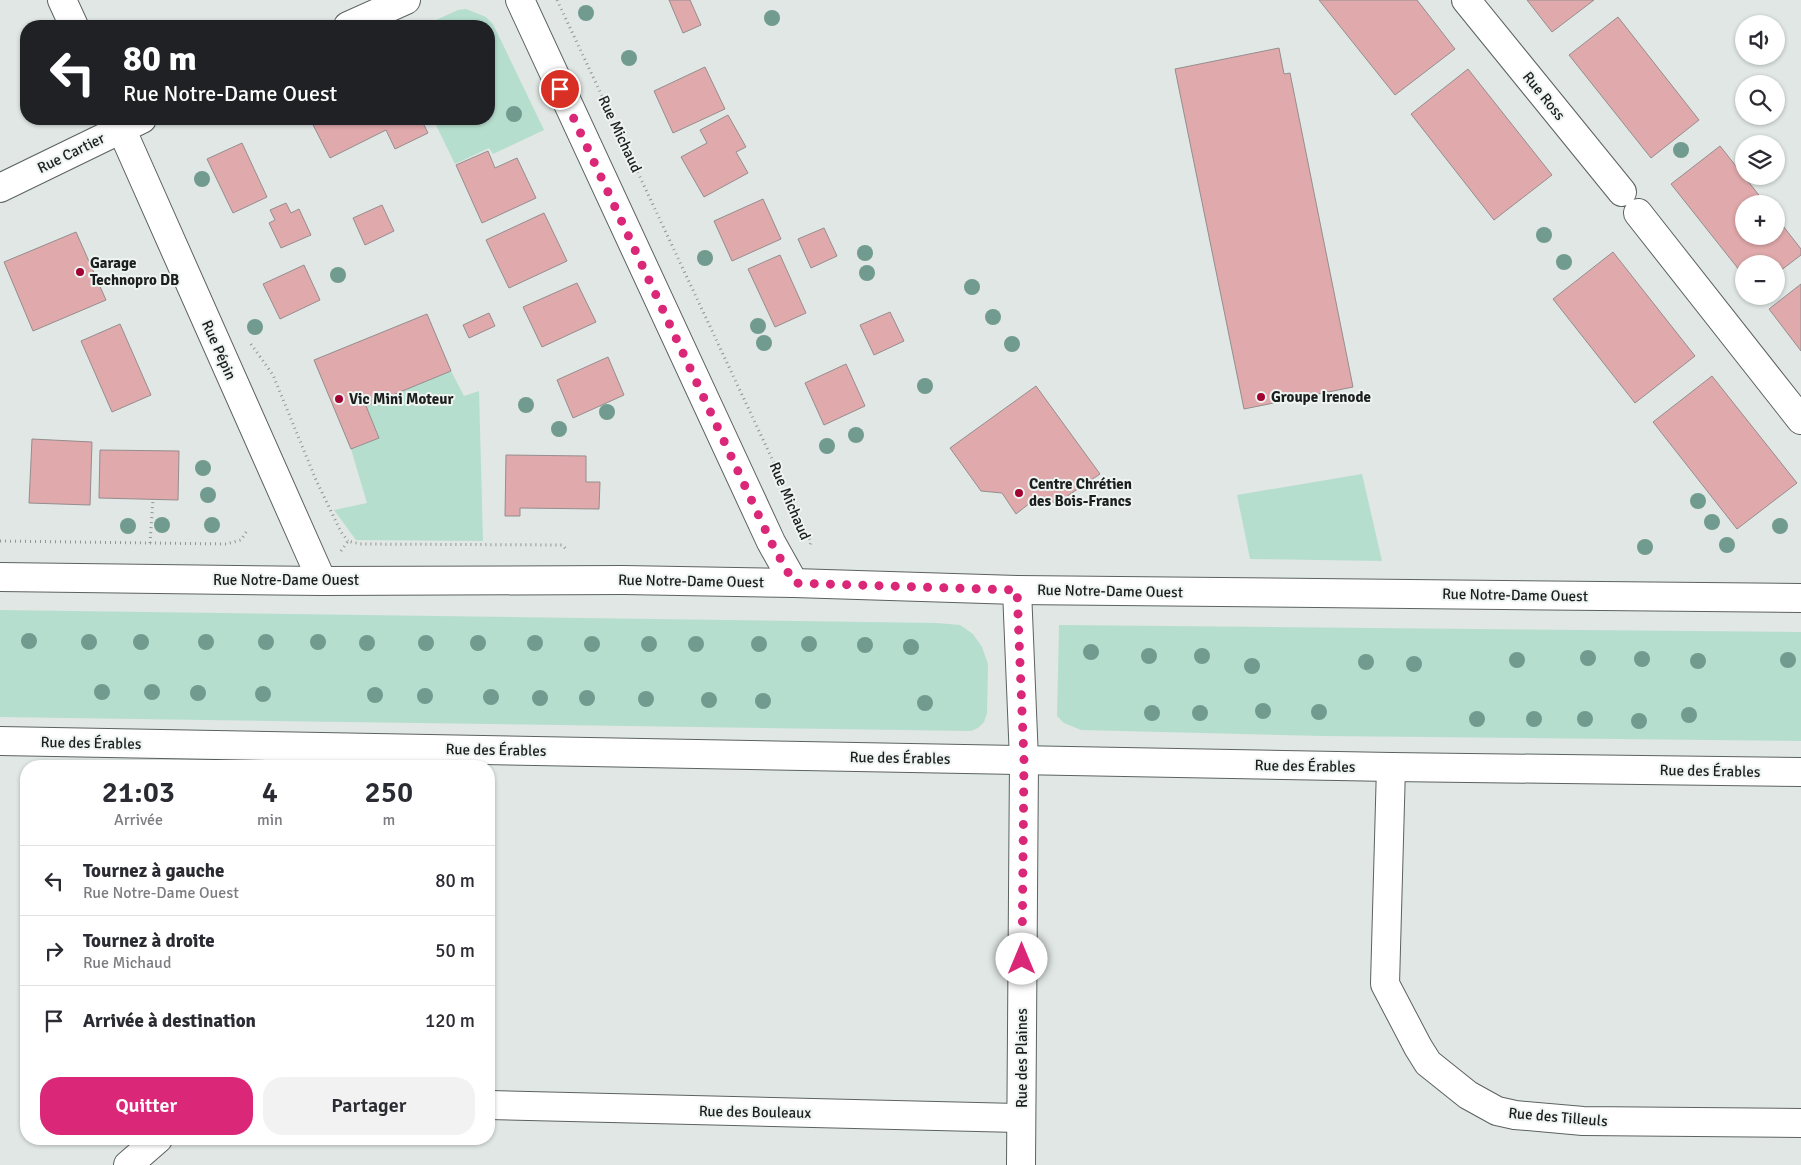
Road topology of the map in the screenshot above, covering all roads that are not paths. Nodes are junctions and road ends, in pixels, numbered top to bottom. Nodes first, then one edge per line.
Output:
1 (62, 0) edge
2 (406, 0) edge
3 (520, 0) edge
4 (1466, 0) edge
5 (71, 20) edge
6 (361, 20) edge
7 (121, 125) edge
8 (128, 125) edge
9 (0, 188) edge
10 (1801, 420) edge
11 (0, 577) edge
12 (322, 581) junction
13 (794, 583) junction
14 (1017, 590) junction
15 (1801, 598) edge
16 (0, 741) edge
17 (1024, 760) junction
18 (1391, 767) junction
19 (1801, 772) edge
20 (495, 1106) edge
21 (1021, 1118) junction
22 (1801, 1124) edge
23 (151, 1145) edge
24 (128, 1165) edge
25 (1021, 1165) edge

1 - 5 street
2 - 6 street
3 - 13 street
4 - 10 street, Rue Ross
7 - 9 street, Rue Cartier
8 - 12 street, Rue Pépin
11 - 12 street, Rue Notre-Dame Ouest
12 - 13 street, Rue Notre-Dame Ouest
13 - 14 street, Rue Notre-Dame Ouest
14 - 15 street, Rue Notre-Dame Ouest
14 - 17 street, Rue des Plaines
16 - 17 street, Rue des Érables
17 - 18 street, Rue des Érables
17 - 21 street, Rue des Plaines
18 - 19 street, Rue des Érables
18 - 22 street, Rue des Tilleuls
20 - 21 street, Rue des Bouleaux
21 - 25 street, Rue des Plaines
23 - 24 street

